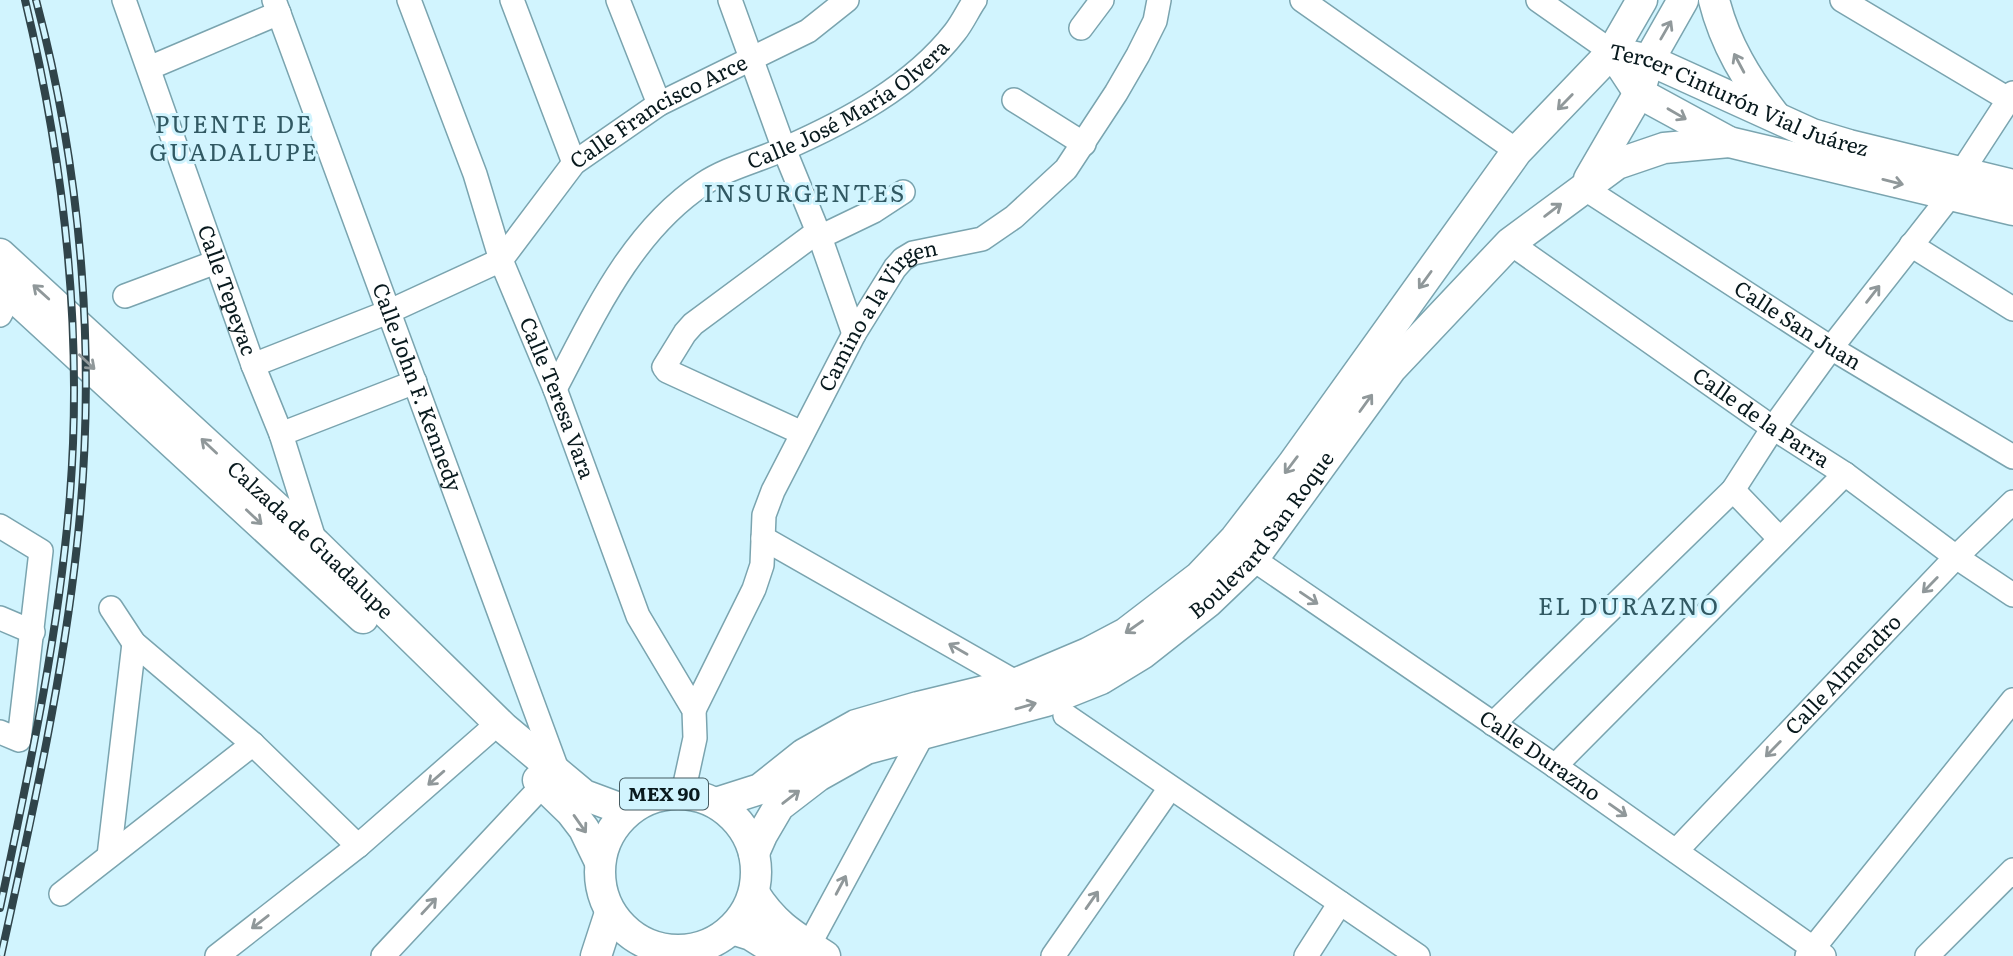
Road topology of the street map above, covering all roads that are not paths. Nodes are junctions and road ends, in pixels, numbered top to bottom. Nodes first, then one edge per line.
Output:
1 (124, 0) edge
2 (409, 0) edge
3 (512, 0) edge
4 (618, 0) edge
5 (730, 0) edge
6 (846, 0) edge
7 (975, 0) edge
8 (1102, 0) edge
9 (1159, 0) edge
10 (1302, 0) edge
11 (1538, 0) edge
12 (1642, 0) edge
13 (1683, 0) edge
14 (1714, 0) edge
15 (1842, 0) edge
16 (277, 7) edge
17 (1081, 28) dead end
18 (1612, 52) junction
19 (752, 59) junction
20 (1649, 60) junction
21 (149, 68) junction
22 (1639, 93) junction
23 (2011, 96) edge
24 (1014, 100) dead end
25 (659, 104) junction
26 (1777, 119) junction
27 (1729, 142) junction
28 (1084, 144) junction
29 (784, 149) junction
30 (1517, 151) junction
31 (574, 163) junction
32 (1956, 185) junction
33 (2013, 185) edge
34 (1584, 188) junction
35 (903, 192) dead end
36 (2013, 210) edge
37 (819, 234) junction
38 (1510, 243) junction
39 (1912, 244) junction
40 (0, 254) edge
41 (501, 260) junction
42 (216, 262) junction
43 (125, 296) dead end
44 (4, 298) edge
45 (2013, 309) edge
46 (388, 312) junction
47 (854, 334) junction
48 (1831, 348) junction
49 (253, 365) junction
50 (415, 382) junction
51 (555, 389) junction
52 (1773, 428) junction
53 (802, 433) junction
54 (281, 434) junction
55 (2013, 457) edge
56 (1845, 474) junction
57 (1733, 490) junction
58 (2013, 502) edge
59 (0, 526) edge
60 (763, 538) junction
61 (1780, 539) junction
62 (316, 544) junction
63 (1956, 557) junction
64 (1253, 559) junction
65 (325, 583) junction
66 (2013, 595) edge
67 (111, 608) dead end
68 (0, 618) edge
69 (33, 632) junction
70 (134, 643) junction
71 (1017, 683) junction
72 (2013, 700) edge
73 (694, 710) junction
74 (1065, 715) dead end
75 (1493, 724) junction
76 (924, 732) junction
77 (487, 733) junction
78 (10, 736) edge
79 (253, 744) junction
80 (1555, 766) junction
81 (551, 781) junction
82 (1170, 788) junction
83 (683, 793) junction
84 (716, 803) junction
85 (626, 811) junction
86 (358, 846) junction
87 (1676, 851) junction
88 (754, 853) junction
89 (109, 856) junction
90 (599, 860) junction
91 (2013, 870) edge
92 (754, 893) junction
93 (61, 894) dead end
94 (1340, 903) junction
95 (610, 913) junction
96 (732, 929) junction
97 (643, 950) edge
98 (806, 953) edge
99 (1814, 953) edge
100 (217, 956) edge
101 (383, 956) edge
102 (596, 956) edge
103 (1053, 956) edge
104 (1306, 956) edge
105 (1418, 956) edge
106 (1927, 956) edge

1 - 21 street, Calle Tepeyac
2 - 41 street, Calle Teresa Vara
3 - 31 street
4 - 25 street
5 - 19 street
6 - 19 street, Calle Francisco Arce
7 - 29 street, Calle José María Olvera
8 - 17 street
9 - 28 street, Camino a la Virgen
10 - 30 street
11 - 18 street
12 - 18 main road, Boulevard San Roque
20 -> 13 main road, Boulevard San Roque
26 -> 14 main road
15 - 23 street
16 - 21 street
16 - 46 street, Calle John F. Kennedy
18 - 20 main road, Tercer Cinturón Vial Juárez
18 - 22 main road, Tercer Cinturón Vial Juárez
18 -> 30 main road, Boulevard San Roque
19 - 25 street, Calle Francisco Arce
19 - 29 street
20 - 22 main road, Boulevard San Roque
20 - 26 main road, Tercer Cinturón Vial Juárez
21 - 42 street, Calle Tepeyac
22 -> 27 main road, Tercer Cinturón Vial Juárez
22 - 34 main road, Boulevard San Roque
23 - 32 street
24 - 28 street
25 - 31 street, Calle Francisco Arce
26 - 32 main road, Tercer Cinturón Vial Juárez
27 -> 32 main road, Tercer Cinturón Vial Juárez
27 - 34 main road
28 - 47 street, Camino a la Virgen
29 - 37 street
29 - 51 street, Calle José María Olvera
30 -> 71 main road, Boulevard San Roque
31 - 41 street, Calle Francisco Arce
32 - 33 main road, Tercer Cinturón Vial Juárez
32 - 36 main road, Tercer Cinturón Vial Juárez
32 - 39 street
38 -> 34 main road, Boulevard San Roque
34 - 48 street, Calle San Juan
35 - 37 street
37 - 47 street
37 - 53 street
38 - 52 street, Calle de la Parra
64 -> 38 main road, Boulevard San Roque
39 - 45 street
48 -> 39 street
62 -> 40 main road, Calzada de Guadalupe / MEX 90
41 - 46 street
41 - 51 street, Calle Teresa Vara
42 - 43 street
42 - 49 street, Calle Tepeyac
44 -> 65 main road, Calzada de Guadalupe / MEX 90
46 - 49 street
46 - 50 street, Calle John F. Kennedy
47 - 53 street, Camino a la Virgen
48 - 52 street
48 - 55 street, Calle San Juan
49 - 54 street, Calle Tepeyac
50 - 54 street
50 - 81 street, Calle John F. Kennedy
51 - 73 street, Calle Teresa Vara
52 - 56 street, Calle de la Parra
52 - 57 street
53 - 60 street, Camino a la Virgen
54 - 62 street, Calle Tepeyac
56 - 61 street
56 - 63 street, Calle de la Parra
57 - 61 street
57 - 75 street
58 - 63 street, Calle Almendro
59 - 69 street
71 -> 60 street
60 - 73 street, Camino a la Virgen
61 - 80 street
62 - 65 street, Calle Tepeyac
62 - 81 main road, Calzada de Guadalupe / MEX 90
63 - 66 street, Calle de la Parra
63 -> 87 street, Calle Almendro
64 -> 75 street, Calle Durazno
76 -> 64 main road, Boulevard San Roque
65 - 77 main road, Calzada de Guadalupe / MEX 90
67 - 70 street
68 - 69 street
69 - 78 street
70 - 79 street
70 - 89 street
71 - 84 main road, Boulevard San Roque
72 - 99 street
73 - 83 street
74 - 82 street
75 - 80 street, Calle Durazno
88 -> 76 main road, Boulevard San Roque
98 -> 76 street
77 - 81 main road, Calzada de Guadalupe / MEX 90
77 -> 86 street
79 - 86 street
79 - 89 street
80 -> 87 street, Calle Durazno
81 - 85 main road, Calzada de Guadalupe / MEX 90
81 -> 90 main road, Calzada de Guadalupe / MEX 90
101 -> 81 street
82 - 94 street
103 -> 82 street
83 - 84 main road, MEX 90
83 - 85 main road, MEX 90
84 - 88 main road, MEX 90
85 - 90 main road, MEX 90
86 -> 100 street
87 - 99 street, Calle Durazno
88 - 92 main road, MEX 90
89 - 93 street
90 - 95 main road, MEX 90
91 - 106 street
92 - 96 main road, MEX 90
92 - 98 main road
94 - 104 street
94 - 105 street
95 - 97 main road, MEX 90
95 - 102 main road
96 - 97 main road, MEX 90
96 - 98 main road

